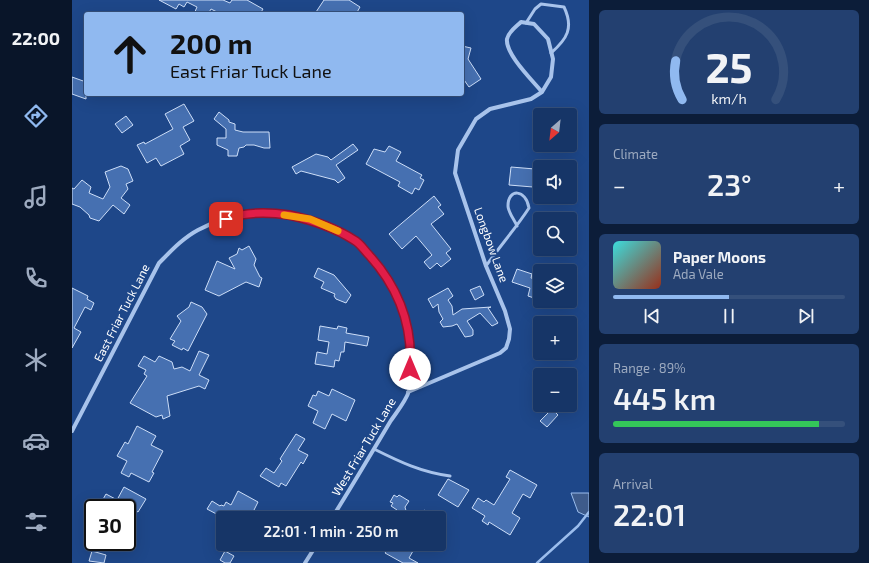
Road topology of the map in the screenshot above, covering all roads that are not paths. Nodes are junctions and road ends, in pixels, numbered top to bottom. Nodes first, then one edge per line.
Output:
1 (526, 23) junction
2 (551, 53) junction
3 (542, 92) junction
4 (281, 214) joint
5 (517, 226) junction
6 (486, 266) junction
7 (408, 392) junction
8 (72, 431) edge
9 (374, 449) junction
10 (450, 476) dead end
11 (336, 511) edge
12 (313, 551) edge
13 (305, 563) edge

1 - 2 street
1 - 2 lane
1 - 3 street
2 - 3 street
3 - 6 street, Longbow Lane
4 - 7 street, West Friar Tuck Lane
4 - 8 street, East Friar Tuck Lane
5 - 5 lane
5 - 6 lane
6 - 7 street, Longbow Lane
7 - 9 street, West Friar Tuck Lane
9 - 10 lane
9 - 11 street, West Friar Tuck Lane
12 - 13 street

